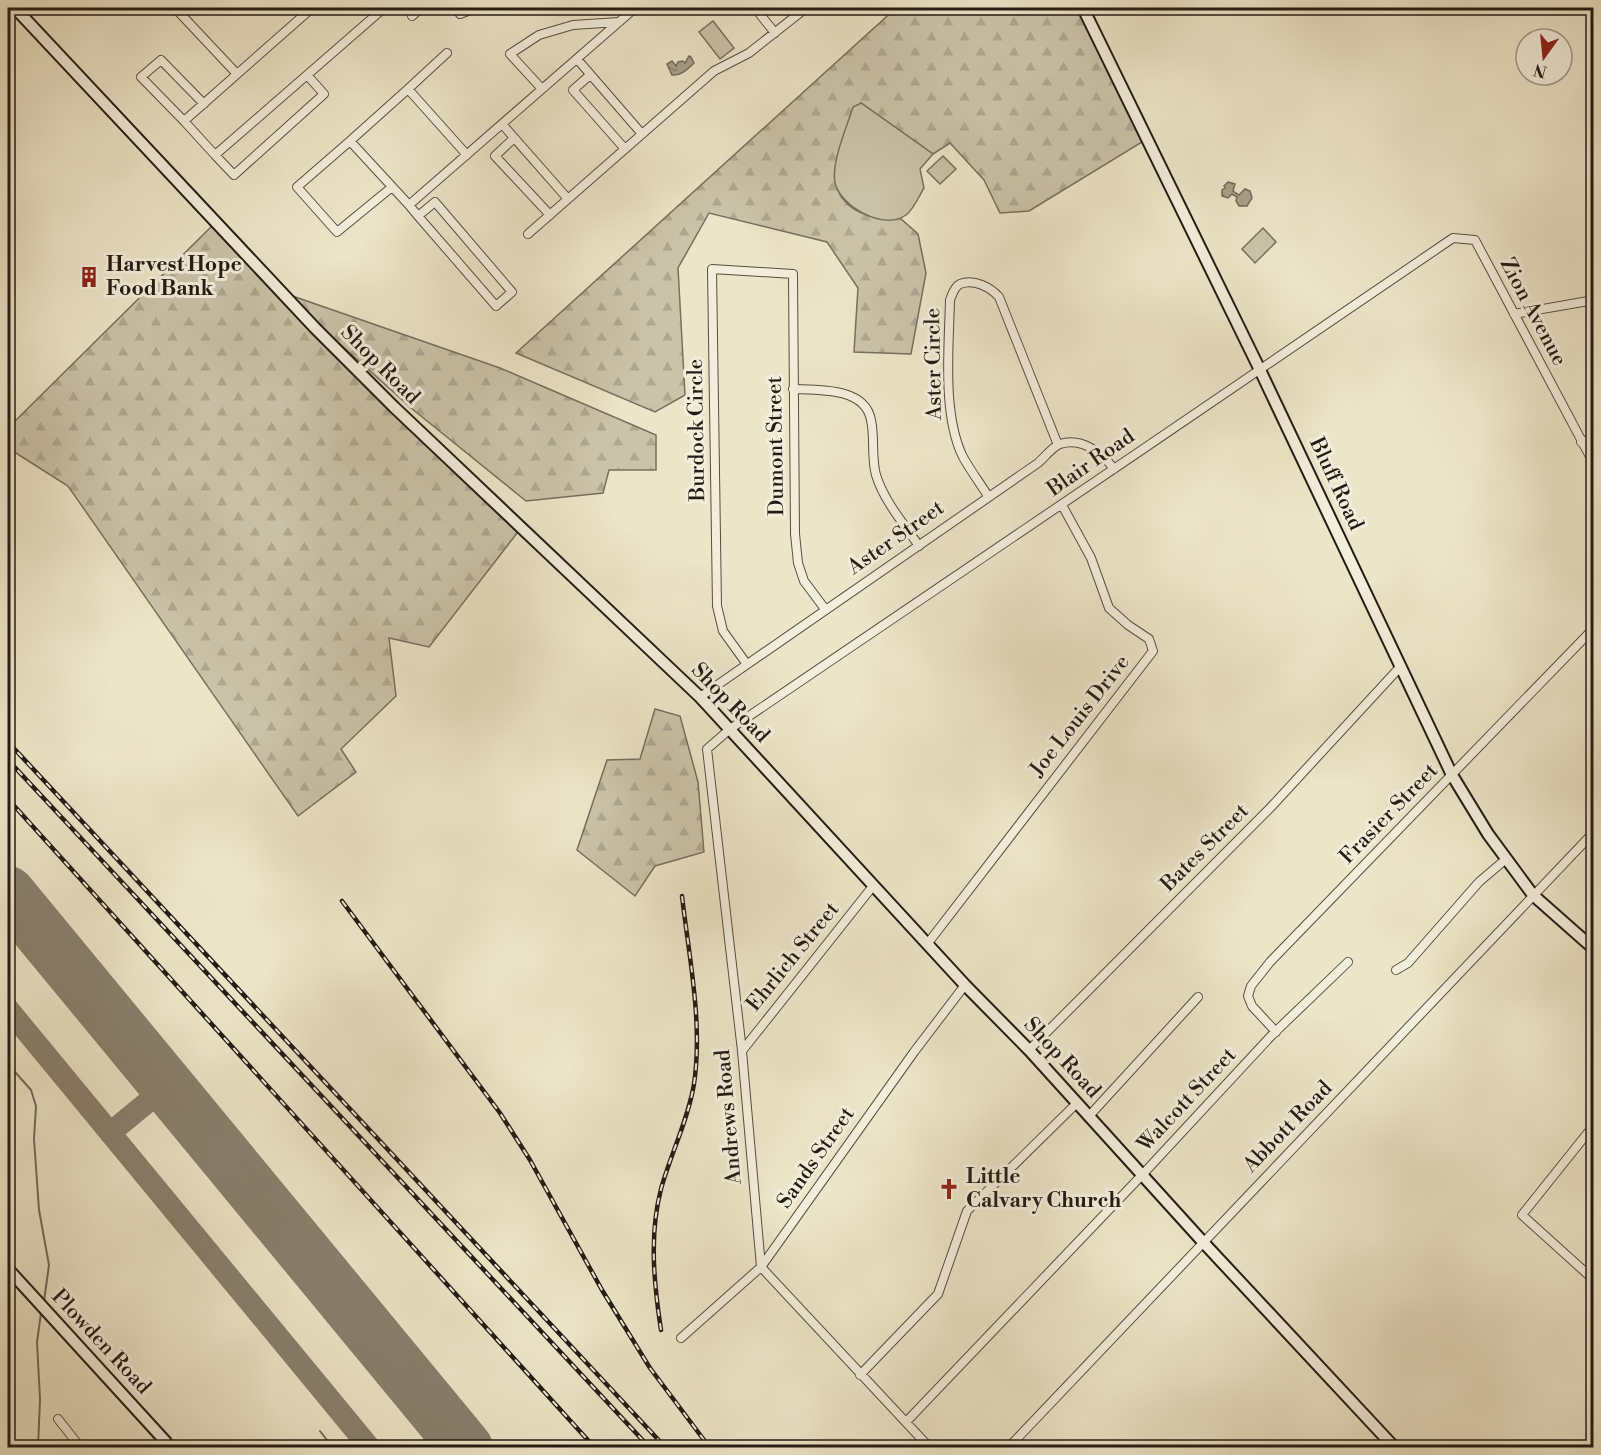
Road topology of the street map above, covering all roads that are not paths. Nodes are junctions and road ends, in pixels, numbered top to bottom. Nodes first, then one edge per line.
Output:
1 (15, 8) edge
2 (174, 8) edge
3 (312, 8) edge
4 (384, 8) edge
5 (421, 8) edge
6 (455, 8) edge
7 (475, 8) edge
8 (633, 8) edge
9 (755, 8) edge
10 (806, 8) edge
11 (1083, 8) edge
12 (412, 16) dead end
13 (619, 22) junction
14 (775, 33) junction
15 (447, 53) dead end
16 (577, 59) junction
17 (237, 74) junction
18 (307, 75) junction
19 (590, 75) junction
20 (542, 88) junction
21 (408, 89) junction
22 (204, 104) junction
23 (184, 121) junction
24 (502, 124) junction
25 (642, 134) junction
26 (514, 138) junction
27 (350, 141) junction
28 (625, 149) junction
29 (215, 155) junction
30 (467, 155) junction
31 (392, 187) junction
32 (568, 199) junction
33 (409, 205) junction
34 (550, 214) junction
35 (418, 216) junction
36 (528, 234) dead end
37 (1475, 240) joint
38 (792, 274) joint
39 (1593, 300) edge
40 (1514, 314) junction
41 (1260, 370) junction
42 (793, 389) junction
43 (1593, 439) edge
44 (1581, 442) junction
45 (1059, 445) junction
46 (1593, 464) edge
47 (1114, 470) junction
48 (988, 496) junction
49 (1062, 505) junction
50 (919, 546) junction
51 (825, 609) junction
52 (1593, 628) edge
53 (746, 663) junction
54 (1401, 666) junction
55 (699, 697) junction
56 (730, 729) junction
57 (1452, 775) junction
58 (1593, 832) edge
59 (1506, 859) junction
60 (873, 886) junction
61 (1533, 895) junction
62 (928, 943) junction
63 (1593, 949) edge
64 (1348, 962) dead end
65 (1396, 970) dead end
66 (965, 985) junction
67 (1198, 997) dead end
68 (1276, 1032) junction
69 (1029, 1050) junction
70 (742, 1051) junction
71 (1077, 1103) junction
72 (1090, 1115) junction
73 (1593, 1125) edge
74 (1143, 1174) junction
75 (1203, 1242) junction
76 (761, 1267) junction
77 (8, 1269) edge
78 (1593, 1280) edge
79 (681, 1338) dead end
80 (860, 1375) junction
81 (58, 1419) dead end
82 (906, 1422) junction
83 (165, 1445) edge
84 (81, 1448) edge
85 (930, 1448) edge
86 (1008, 1448) edge
87 (1395, 1448) edge

1 - 55 street, Shop Road
2 - 17 street
3 - 17 street
4 - 18 street
5 - 12 street
6 - 7 street
8 - 13 street
9 - 14 street
10 - 14 street
11 - 41 street, Bluff Road
13 - 16 street
13 - 20 street
14 - 25 street
15 - 21 street
16 - 19 street
16 - 20 street
17 - 22 street
18 - 29 street
18 - 29 street
19 - 25 street
19 - 28 street
20 - 24 street
21 - 27 street
21 - 30 street
22 - 23 street
22 - 23 street
23 - 29 street
24 - 26 street
24 - 30 street
25 - 28 street
26 - 32 street
26 - 34 street
27 - 31 street
27 - 31 street
28 - 32 street
30 - 33 street
31 - 33 street
32 - 34 street
33 - 35 street
34 - 36 street
35 - 35 street
37 - 40 street, Zion Avenue
37 - 41 street, Blair Road
38 - 42 street, Dumont Street
38 - 53 street, Burdock Circle
39 - 40 street
40 - 44 street, Zion Avenue
41 - 47 street, Blair Road
41 - 54 street, Bluff Road
42 - 50 street
42 - 51 street, Dumont Street
43 - 44 street
44 - 46 street, Zion Avenue
45 - 47 street
45 - 48 street, Aster Street
45 - 48 street, Aster Circle
47 - 49 street, Blair Road
48 - 50 street, Aster Street
49 - 56 street, Blair Road
49 - 62 street, Joe Louis Drive
50 - 51 street, Aster Street
51 - 53 street, Aster Street
52 - 57 street, Frasier Street
53 - 55 street, Aster Street
54 - 57 street, Bluff Road
54 - 69 street, Bates Street
55 - 56 street, Shop Road
56 - 60 street, Shop Road
56 - 70 street, Andrews Road
57 - 59 street, Bluff Road
57 - 68 street, Frasier Street
58 - 61 street, Abbott Road
59 - 61 street, Bluff Road
59 - 65 street
60 - 62 street, Shop Road
60 - 70 street, Ehrlich Street
61 - 63 street, Bluff Road
61 - 75 street, Abbott Road
62 - 66 street, Shop Road
64 - 68 street, Walcott Street
66 - 69 street, Shop Road
66 - 76 street, Sands Street
67 - 72 street
68 - 74 street, Walcott Street
69 - 71 street, Shop Road
70 - 76 street, Andrews Road
71 - 72 street, Shop Road
71 - 80 street
72 - 74 street, Shop Road
73 - 78 street
74 - 75 street, Shop Road
74 - 82 street, Walcott Street
75 - 86 street, Abbott Road
75 - 87 street, Shop Road
76 - 79 street, Sands Street
76 - 80 street
77 - 83 street, Plowden Road
80 - 82 street
81 - 84 street
82 - 85 street

